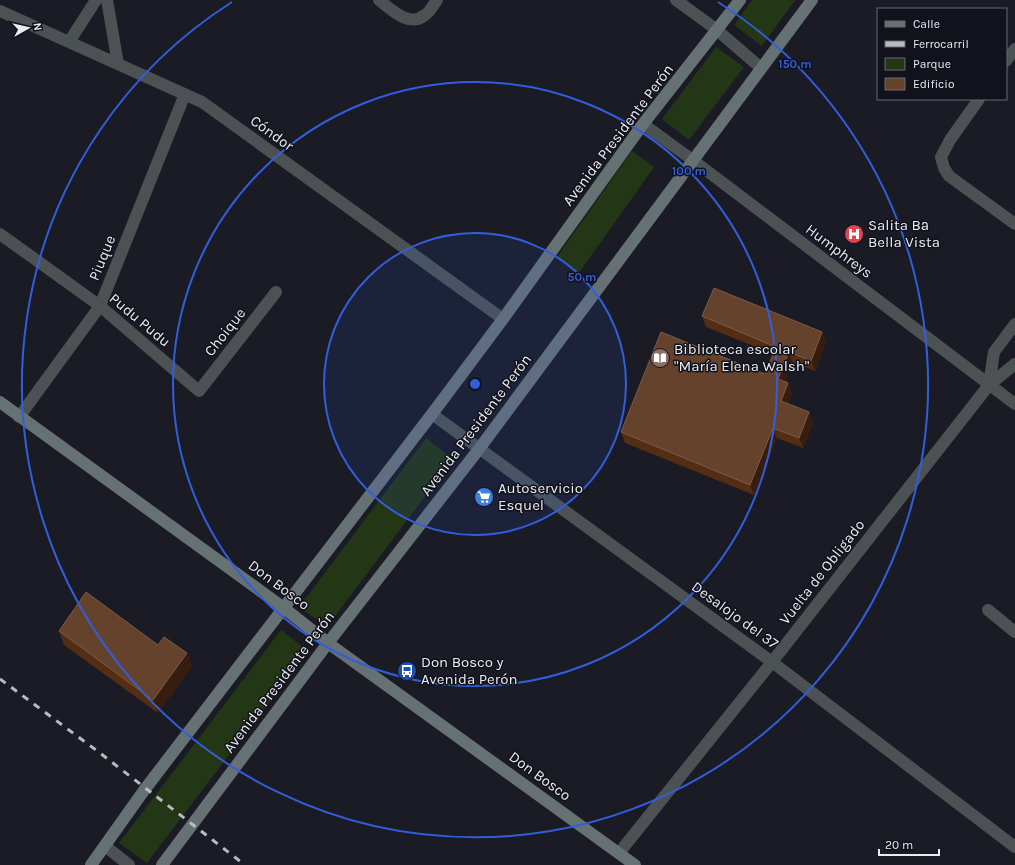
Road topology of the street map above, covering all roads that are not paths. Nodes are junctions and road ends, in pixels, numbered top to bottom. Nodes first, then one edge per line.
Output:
1 (96, 0) edge
2 (107, 0) edge
3 (379, 0) edge
4 (437, 0) edge
5 (676, 0) edge
6 (740, 0) edge
7 (812, 0) edge
8 (0, 12) edge
9 (717, 30) junction
10 (69, 42) junction
11 (1015, 49) edge
12 (1007, 60) edge
13 (118, 64) junction
14 (761, 68) junction
15 (185, 94) junction
16 (978, 100) edge
17 (643, 124) junction
18 (694, 161) junction
19 (1015, 224) edge
20 (0, 234) edge
21 (276, 292) dead end
22 (100, 306) junction
23 (503, 319) junction
24 (1015, 324) edge
25 (1015, 364) edge
26 (989, 384) junction
27 (199, 391) joint
28 (0, 402) edge
29 (1015, 404) edge
30 (432, 414) junction
31 (19, 416) junction
32 (479, 449) junction
33 (284, 608) junction
34 (988, 610) dead end
35 (1015, 632) edge
36 (328, 643) junction
37 (772, 662) junction
38 (105, 846) junction
39 (1015, 847) edge
40 (619, 853) junction
41 (91, 865) edge
42 (129, 865) edge
43 (162, 865) edge
44 (635, 865) edge

1 - 10 street
2 - 13 street
3 - 4 street
5 - 9 street
6 - 9 street, Avenida Presidente Perón
7 - 14 street, Avenida Presidente Perón
8 - 10 street, Cóndor
9 - 14 street
9 - 17 street, Avenida Presidente Perón
10 - 13 street, Cóndor
11 - 12 street
13 - 15 street, Cóndor
14 - 18 street, Avenida Presidente Perón
15 - 22 street, Piuque
15 - 23 street, Cóndor
16 - 19 street
17 - 18 street, Humphreys
17 - 23 street, Avenida Presidente Perón
18 - 26 street, Humphreys
18 - 32 street, Avenida Presidente Perón
20 - 22 street, Pudu Pudu
21 - 27 street, Choique
22 - 27 street, Pudu Pudu
22 - 31 street, Piuque
23 - 30 street, Avenida Presidente Perón
24 - 26 street, Vuelta de Obligado
25 - 26 street, Vuelta de Obligado
26 - 29 street, Humphreys
26 - 37 street, Vuelta de Obligado
28 - 31 street, Don Bosco
30 - 32 street, Desalojo del 37
30 - 33 street, Avenida Presidente Perón
31 - 33 street, Don Bosco
32 - 36 street, Avenida Presidente Perón
32 - 37 street, Desalojo del 37
33 - 36 street, Don Bosco
33 - 38 street, Avenida Presidente Perón
34 - 35 street
36 - 40 street, Don Bosco
36 - 43 street, Avenida Presidente Perón
37 - 39 street, Desalojo del 37
37 - 40 street, Vuelta de Obligado
38 - 41 street, Avenida Presidente Perón
38 - 42 street
40 - 44 street, Don Bosco

